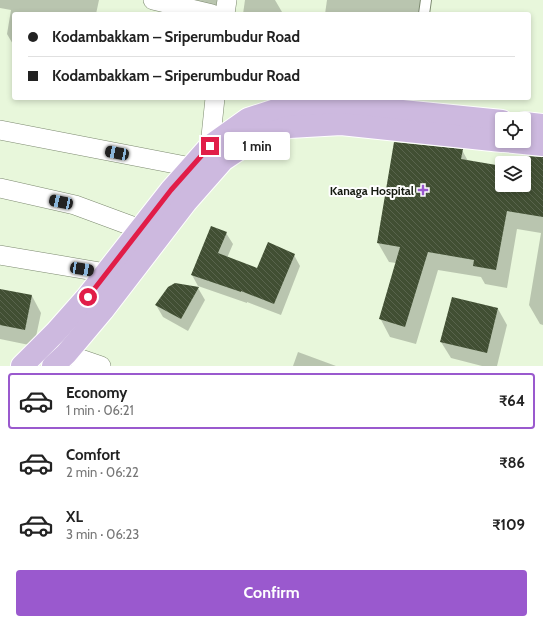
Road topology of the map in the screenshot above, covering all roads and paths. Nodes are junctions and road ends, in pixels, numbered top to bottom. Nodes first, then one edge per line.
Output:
1 (153, 0) edge
2 (227, 0) edge
3 (426, 0) edge
4 (204, 12) edge
5 (225, 12) edge
6 (424, 12) edge
7 (215, 100) edge
8 (495, 120) edge
9 (531, 124) edge
10 (543, 125) edge
11 (0, 130) edge
12 (495, 140) edge
13 (531, 144) edge
14 (543, 145) edge
15 (210, 146) junction
16 (191, 167) junction
17 (0, 188) edge
18 (140, 229) junction
19 (0, 255) edge
20 (106, 274) junction
21 (53, 335) junction
22 (60, 360) edge
23 (22, 366) edge
24 (101, 366) edge

1 - 4 street
2 - 5 street
3 - 6 lane
7 - 15 street
8 - 15 main road
9 - 10 main road
11 - 16 street
12 - 22 main road
13 - 14 main road
15 - 16 main road
16 - 18 main road
17 - 18 street
18 - 20 main road
19 - 20 street
20 - 21 main road
21 - 22 street
21 - 23 main road
22 - 24 street

